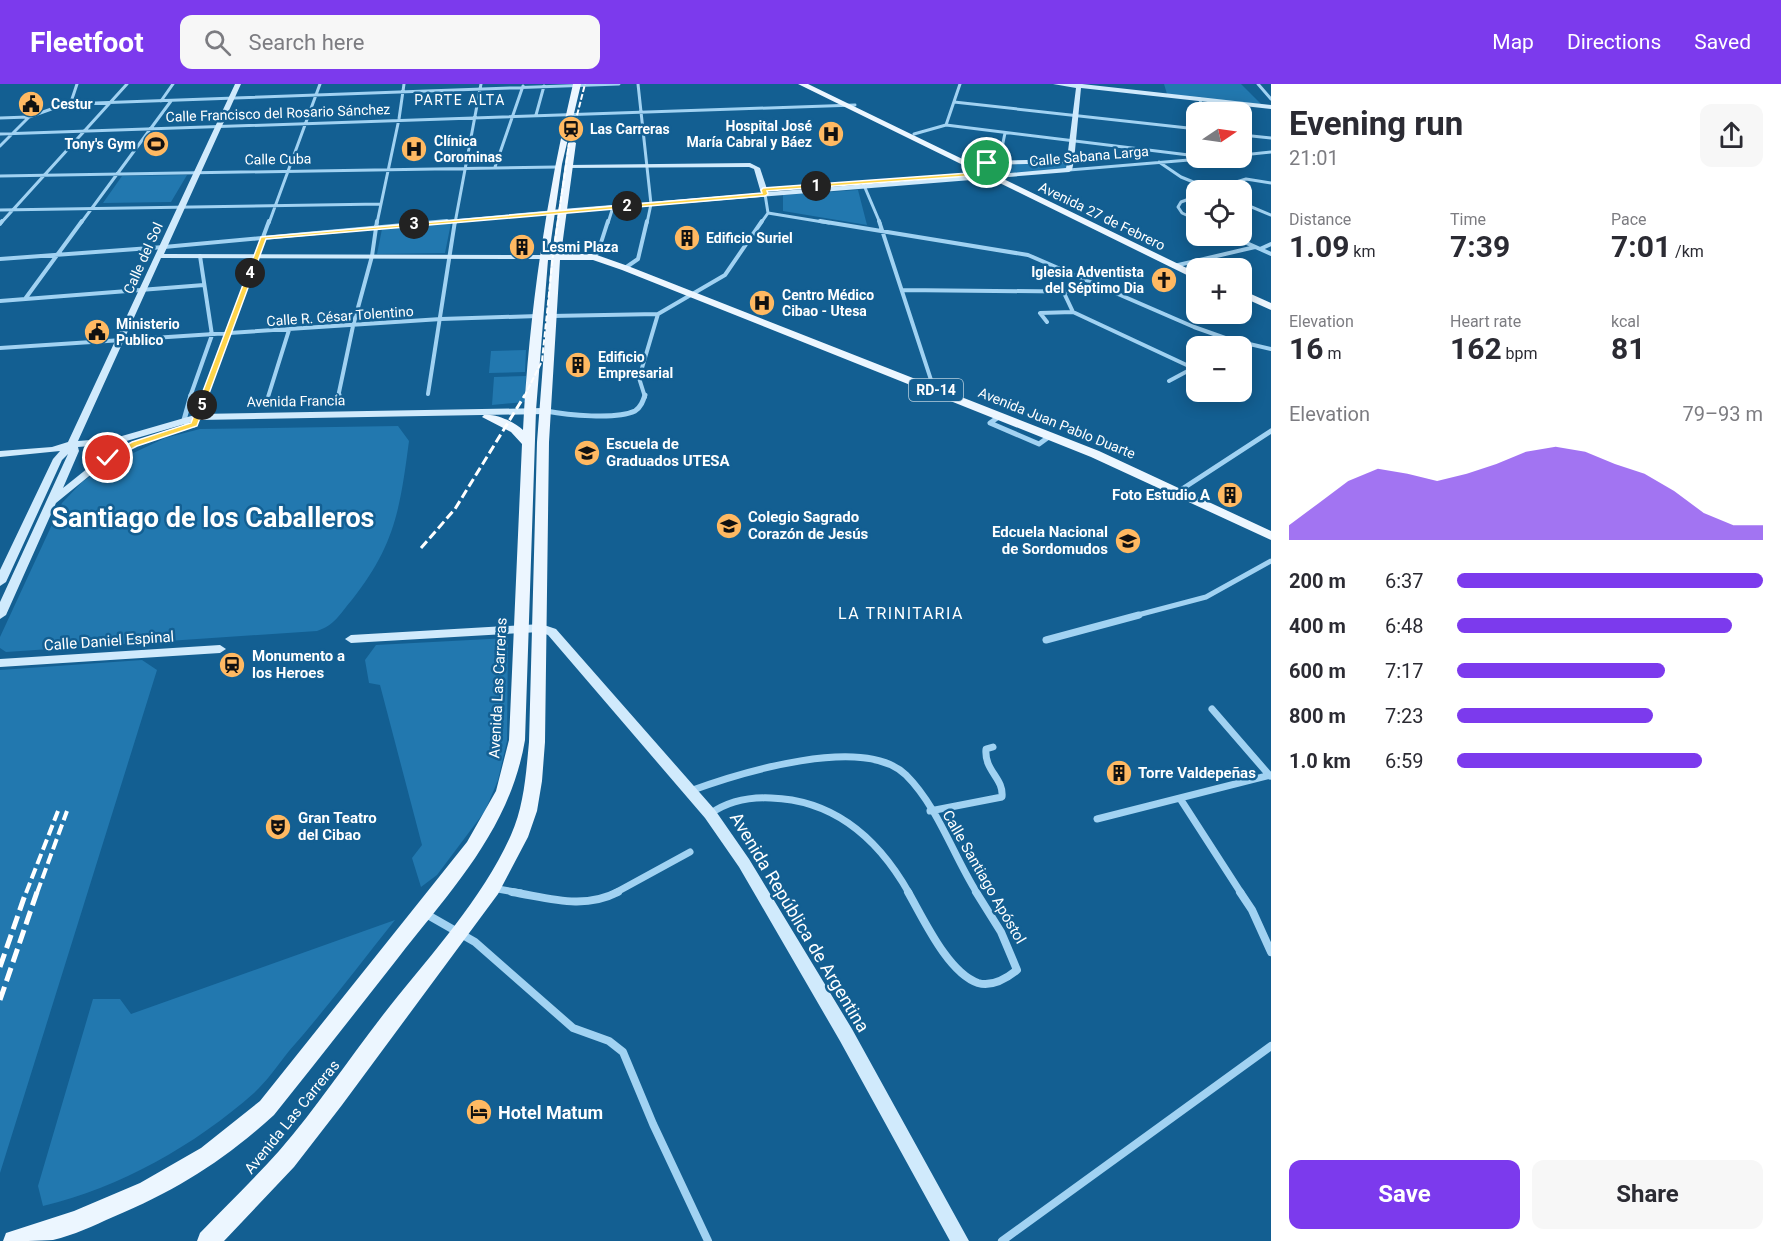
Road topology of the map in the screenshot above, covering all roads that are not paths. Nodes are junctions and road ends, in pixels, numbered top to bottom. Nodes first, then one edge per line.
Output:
1 (77, 84) edge
2 (127, 84) edge
3 (173, 84) edge
4 (238, 84) edge
5 (320, 84) edge
6 (404, 84) edge
7 (619, 84) edge
8 (638, 84) edge
9 (802, 84) edge
10 (812, 84) edge
11 (960, 84) edge
12 (1056, 84) edge
13 (1258, 84) edge
14 (582, 85) edge
15 (1079, 85) edge
16 (523, 86) edge
17 (544, 86) junction
18 (481, 87) edge
19 (404, 92) junction
20 (315, 96) junction
21 (232, 99) junction
22 (1200, 99) junction
23 (1271, 99) edge
24 (161, 101) junction
25 (171, 101) junction
26 (954, 102) junction
27 (1200, 102) edge
28 (109, 103) junction
29 (67, 104) junction
30 (845, 105) junction
31 (855, 105) junction
32 (1271, 107) edge
33 (642, 112) junction
34 (569, 113) junction
35 (579, 113) junction
36 (512, 115) junction
37 (536, 115) junction
38 (475, 116) junction
39 (1076, 116) junction
40 (29, 117) junction
41 (0, 118) edge
42 (399, 119) junction
43 (306, 122) junction
44 (946, 125) junction
45 (219, 126) junction
46 (152, 128) junction
47 (1186, 128) edge
48 (86, 130) junction
49 (12, 133) junction
50 (1005, 133) junction
51 (0, 134) edge
52 (914, 134) junction
53 (1252, 136) edge
54 (1271, 138) edge
55 (1073, 141) junction
56 (0, 146) edge
57 (1271, 152) edge
58 (1252, 154) edge
59 (1186, 155) edge
60 (1186, 159) edge
61 (1071, 161) junction
62 (1158, 161) junction
63 (999, 162) junction
64 (647, 166) junction
65 (495, 167) junction
66 (557, 167) junction
67 (568, 167) junction
68 (464, 168) junction
69 (388, 169) junction
70 (981, 169) junction
71 (1069, 170) junction
72 (289, 171) junction
73 (198, 172) junction
74 (120, 174) junction
75 (45, 175) junction
76 (0, 176) edge
77 (997, 177) junction
78 (1188, 180) edge
79 (1243, 180) edge
80 (1271, 183) edge
81 (865, 185) junction
82 (764, 192) junction
83 (1186, 200) edge
84 (381, 204) junction
85 (651, 204) junction
86 (275, 206) junction
87 (183, 207) junction
88 (614, 207) junction
89 (1252, 207) edge
90 (94, 208) junction
91 (0, 210) edge
92 (13, 210) junction
93 (562, 211) junction
94 (550, 212) junction
95 (768, 213) junction
96 (1186, 214) edge
97 (1271, 215) edge
98 (456, 220) junction
99 (0, 224) edge
100 (376, 227) junction
101 (883, 231) junction
102 (264, 238) junction
103 (1271, 244) edge
104 (1252, 246) edge
105 (164, 247) junction
106 (1257, 248) junction
107 (58, 254) junction
108 (1271, 254) edge
109 (160, 256) junction
110 (200, 256) junction
111 (256, 256) junction
112 (372, 256) junction
113 (451, 256) junction
114 (544, 257) junction
115 (556, 257) junction
116 (594, 257) junction
117 (0, 259) edge
118 (1178, 265) junction
119 (625, 268) junction
120 (1186, 268) edge
121 (1186, 270) edge
122 (204, 285) junction
123 (145, 290) junction
124 (902, 290) junction
125 (1064, 292) junction
126 (1111, 292) junction
127 (694, 295) junction
128 (1252, 298) edge
129 (25, 299) junction
130 (0, 301) edge
131 (1252, 304) edge
132 (1271, 307) edge
133 (1073, 312) junction
134 (658, 314) junction
135 (1271, 314) edge
136 (538, 316) junction
137 (551, 316) junction
138 (441, 319) junction
139 (1047, 322) dead end
140 (353, 326) junction
141 (289, 330) junction
142 (228, 334) junction
143 (212, 335) junction
144 (1223, 336) edge
145 (122, 340) junction
146 (1252, 344) edge
147 (0, 348) edge
148 (1271, 348) edge
149 (1186, 363) edge
150 (1186, 372) edge
151 (1168, 381) dead end
152 (934, 389) junction
153 (428, 394) dead end
154 (268, 397) dead end
155 (338, 399) dead end
156 (529, 412) junction
157 (545, 412) junction
158 (488, 417) junction
159 (191, 422) junction
160 (1271, 430) edge
161 (528, 443) junction
162 (134, 444) junction
163 (65, 449) junction
164 (0, 454) edge
165 (1179, 491) junction
166 (47, 508) junction
167 (1271, 536) edge
168 (1271, 561) edge
169 (0, 582) edge
170 (0, 615) edge
171 (541, 628) junction
172 (522, 630) junction
173 (351, 639) dead end
174 (1046, 640) dead end
175 (220, 649) dead end
176 (0, 663) edge
177 (1212, 709) dead end
178 (993, 747) dead end
179 (1270, 775) edge
180 (690, 791) junction
181 (1182, 800) junction
182 (930, 811) junction
183 (710, 814) junction
184 (1097, 819) dead end
185 (690, 852) dead end
186 (492, 888) junction
187 (423, 912) junction
188 (461, 932) junction
189 (1271, 952) edge
190 (1271, 1046) edge
191 (0, 1241) edge
192 (14, 1241) edge
193 (208, 1241) edge
194 (708, 1241) edge
195 (960, 1241) edge
196 (1002, 1241) edge

1 - 29 street
2 - 28 street
3 - 24 street
4 - 21 main road, Calle del Sol
5 - 20 street
6 - 19 street
7 - 14 street
8 - 33 street
9 - 30 main road, Avenida 27 de Febrero
10 - 31 main road, Avenida 27 de Febrero
11 - 26 street
12 - 15 main road
13 - 23 street
14 - 17 street
14 - 34 main road, Avenida Las Carreras
14 - 35 main road, Avenida Las Carreras
15 - 22 main road
15 - 39 main road
16 - 17 street
16 - 18 street
16 - 36 street
17 - 37 street
18 - 19 street
18 - 38 street
19 - 20 street
19 - 42 street
20 - 21 street
20 - 43 street
21 - 25 street
21 - 45 main road, Calle del Sol
22 - 27 street
22 - 32 main road
24 - 25 street
24 - 28 street
25 - 46 street
26 - 39 street
26 - 44 street
28 - 29 street
28 - 48 street
29 - 40 street
30 - 31 street, Calle Francisco del Rosario Sánchez
30 - 33 street, Calle Francisco del Rosario Sánchez
30 - 70 main road, Avenida 27 de Febrero
31 - 52 main road, Avenida 27 de Febrero
33 - 35 street, Calle Francisco del Rosario Sánchez
33 - 64 street
34 - 35 street, Calle Francisco del Rosario Sánchez
34 - 37 street, Calle Francisco del Rosario Sánchez
34 - 66 main road, Avenida Las Carreras
35 - 67 main road, Avenida Las Carreras
36 - 37 street, Calle Francisco del Rosario Sánchez
36 - 38 street, Calle Francisco del Rosario Sánchez
36 - 65 street
38 - 42 street, Calle Francisco del Rosario Sánchez
38 - 68 street
39 - 47 street
39 - 55 main road
40 - 41 street
40 - 49 street
42 - 43 street, Calle Francisco del Rosario Sánchez
42 - 69 street
43 - 45 street, Calle Francisco del Rosario Sánchez
43 - 72 street
44 - 50 street
44 - 52 street
45 - 46 street, Calle Francisco del Rosario Sánchez
45 - 73 main road, Calle del Sol
46 - 48 street, Calle Francisco del Rosario Sánchez
46 - 74 street
48 - 49 street, Calle Francisco del Rosario Sánchez
48 - 75 street
49 - 51 street, Calle Francisco del Rosario Sánchez
49 - 56 street
50 - 55 street
50 - 63 street
52 - 70 main road, Avenida 27 de Febrero
53 - 54 street
55 - 59 street
55 - 61 main road
57 - 58 street
60 - 62 street, Calle Sabana Larga
61 - 63 main road, Calle Sabana Larga
61 - 71 main road
62 - 71 street, Calle Sabana Larga
62 - 78 street
63 - 70 main road, Calle Sabana Larga
64 - 67 main road
64 - 82 main road
64 - 85 street
65 - 66 street, Calle Cuba
65 - 68 street, Calle Cuba
66 - 94 main road, Avenida Las Carreras
67 - 93 main road, Avenida Las Carreras
68 - 69 street, Calle Cuba
68 - 98 street
69 - 72 street, Calle Cuba
69 - 84 street
70 - 77 main road, Avenida 27 de Febrero
70 - 81 main road, Calle Sabana Larga
71 - 77 main road, Calle Sabana Larga
72 - 73 street, Calle Cuba
72 - 86 street
73 - 74 street, Calle Cuba
73 - 87 main road, Calle del Sol
74 - 75 street, Calle Cuba
74 - 90 street
75 - 76 street, Calle Cuba
75 - 92 street
77 - 81 main road, Calle Sabana Larga
77 - 118 main road, Avenida 27 de Febrero
79 - 80 street
81 - 82 main road, Calle Sabana Larga
81 - 101 street
82 - 85 main road, Calle Sabana Larga
82 - 95 street
83 - 96 street
84 - 86 street
84 - 100 street
85 - 88 main road, Calle Sabana Larga
85 - 119 street
86 - 87 street
86 - 102 street
87 - 90 street
87 - 105 main road, Calle del Sol
88 - 93 main road, Calle Sabana Larga
88 - 116 street
89 - 97 street
90 - 92 street
90 - 107 street
91 - 92 street
92 - 99 street
93 - 94 main road, Calle Sabana Larga
93 - 115 main road, Avenida Las Carreras
94 - 98 street, Calle Sabana Larga
94 - 114 main road, Avenida Las Carreras
95 - 101 street
95 - 127 street
98 - 100 street, Calle Sabana Larga
98 - 113 street
100 - 102 street, Calle Sabana Larga
100 - 112 street
101 - 124 street
101 - 126 street
102 - 105 street, Calle Sabana Larga
102 - 111 street
103 - 106 street
104 - 106 street
105 - 107 street, Calle Sabana Larga
105 - 109 main road, Calle del Sol
106 - 108 street
106 - 118 street
107 - 117 street, Calle Sabana Larga
107 - 129 street
109 - 110 main road, Avenida Juan Pablo Duarte
109 - 123 main road, Calle del Sol
110 - 111 main road, Avenida Juan Pablo Duarte
110 - 122 street
111 - 112 main road, Avenida Juan Pablo Duarte
111 - 142 street
112 - 113 main road, Avenida Juan Pablo Duarte
112 - 140 street
113 - 114 main road, Avenida Juan Pablo Duarte
113 - 138 street
114 - 115 main road, Avenida Juan Pablo Duarte / RD-14
114 - 136 main road, Avenida Las Carreras
115 - 116 main road, Avenida Juan Pablo Duarte / RD-14
115 - 137 main road, Avenida Las Carreras
116 - 119 main road, Avenida Juan Pablo Duarte / RD-14
118 - 120 main road, Avenida 27 de Febrero
118 - 121 main road, Avenida 27 de Febrero
119 - 127 main road, Avenida Juan Pablo Duarte / RD-14
122 - 123 street
122 - 143 street
123 - 129 street
123 - 145 main road, Calle del Sol
124 - 125 street
124 - 152 street
125 - 126 street
125 - 133 street
126 - 144 street
127 - 134 street
127 - 152 main road, Avenida Juan Pablo Duarte / RD-14
128 - 132 main road
129 - 130 street
131 - 135 main road
133 - 139 street
133 - 149 street
134 - 137 street
134 - 157 street
136 - 138 street, Calle R. César Tolentino
136 - 156 main road, Avenida Las Carreras
137 - 157 main road, Avenida Las Carreras
138 - 140 street, Calle R. César Tolentino
138 - 153 street
140 - 141 street, Calle R. César Tolentino
140 - 155 street
141 - 142 street, Calle R. César Tolentino
141 - 154 street
142 - 143 street, Calle R. César Tolentino
142 - 159 street
143 - 145 street, Calle R. César Tolentino
143 - 159 street
145 - 147 street, Calle R. César Tolentino
145 - 163 main road, Calle del Sol
146 - 148 street
150 - 151 street
152 - 165 main road, Avenida Juan Pablo Duarte / RD-14
156 - 157 main road, Avenida Francia
156 - 158 main road, Avenida Francia
156 - 159 main road, Avenida Francia
156 - 161 main road, Avenida Las Carreras
157 - 171 main road, Avenida Las Carreras
158 - 159 main road, Avenida Francia
158 - 161 main road
159 - 162 main road, Avenida Francia
159 - 163 main road, Avenida Francia
160 - 165 street
161 - 172 main road, Avenida Las Carreras
162 - 163 main road, Avenida Francia
162 - 166 main road
163 - 164 main road, Avenida Francia
163 - 166 main road, Calle del Sol
163 - 169 main road, Calle del Sol
165 - 167 main road, Avenida Juan Pablo Duarte / RD-14
166 - 170 main road, Calle del Sol
168 - 174 street
171 - 172 main road
171 - 180 main road, Avenida República de Argentina
171 - 186 main road, Avenida Las Carreras
172 - 173 main road
172 - 187 main road, Avenida Las Carreras
175 - 176 main road, Calle Daniel Espinal
177 - 179 street
178 - 182 street
179 - 181 street
180 - 182 street, Calle Santiago Apóstol
180 - 183 main road, Avenida República de Argentina
181 - 184 street
181 - 189 street
182 - 183 street, Calle Santiago Apóstol
183 - 195 main road, Avenida República de Argentina
185 - 186 street
186 - 188 main road, Avenida Las Carreras
187 - 188 street
187 - 192 main road, Avenida Las Carreras
188 - 193 main road, Avenida Las Carreras
188 - 194 street
190 - 196 street
191 - 192 main road, Avenida Las Carreras

